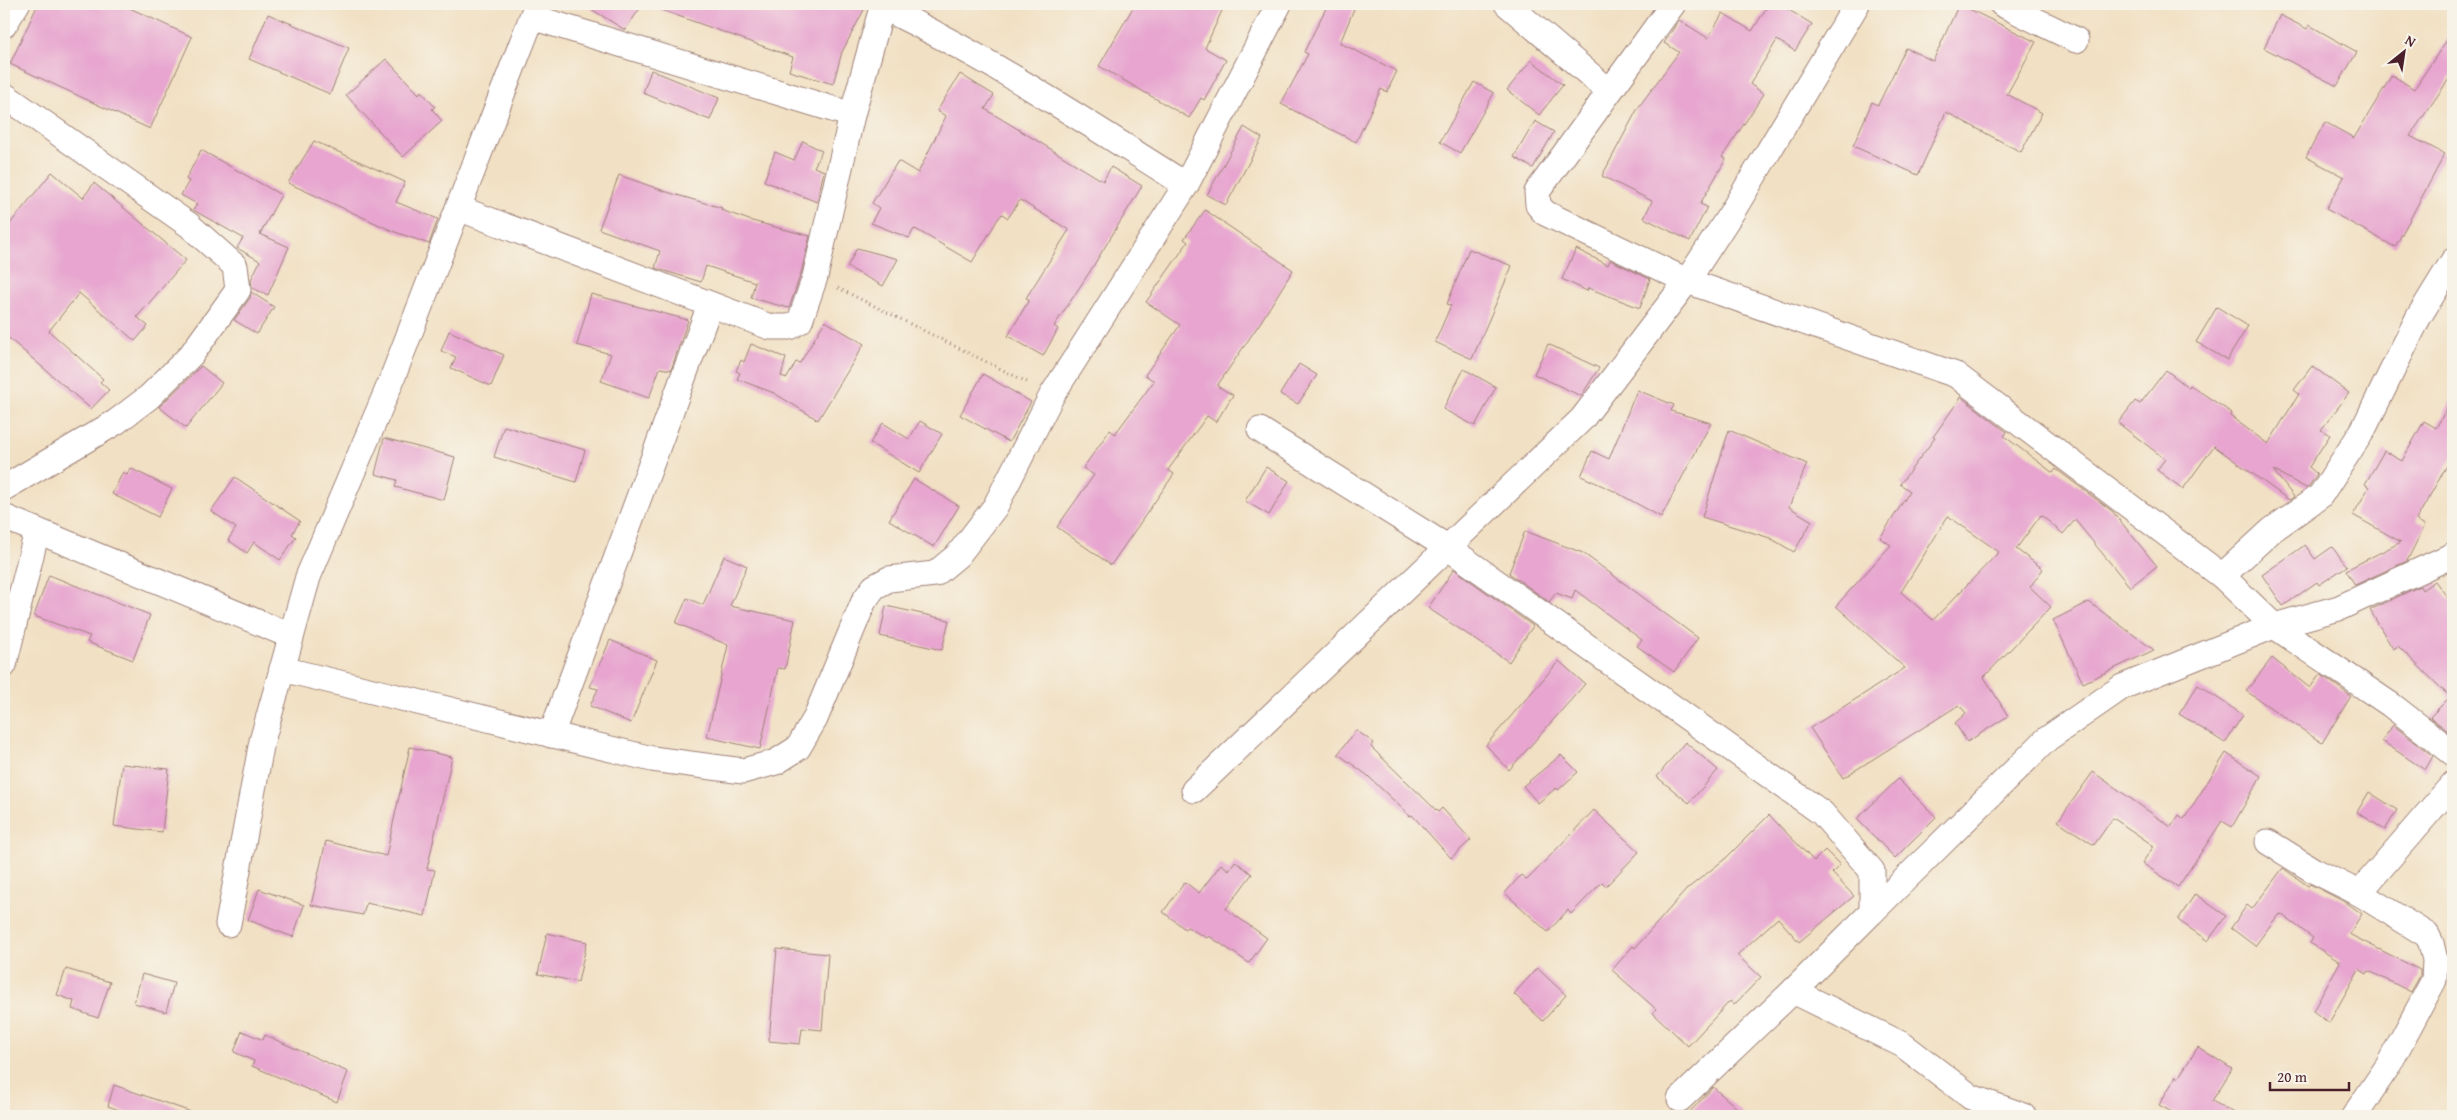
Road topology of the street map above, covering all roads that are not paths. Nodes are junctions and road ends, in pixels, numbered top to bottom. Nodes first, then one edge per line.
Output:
1 (17, 4) edge
2 (1279, 4) edge
3 (1507, 4) edge
4 (1673, 4) edge
5 (1857, 4) edge
6 (2002, 4) edge
7 (882, 5) edge
8 (534, 10) edge
9 (4, 25) edge
10 (2076, 40) dead end
11 (1610, 91) junction
12 (4, 95) edge
13 (852, 115) junction
14 (1186, 185) junction
15 (458, 208) junction
16 (2453, 261) edge
17 (1687, 281) junction
18 (710, 305) junction
19 (1260, 430) dead end
20 (4, 488) edge
21 (4, 517) edge
22 (37, 531) junction
23 (1447, 547) junction
24 (2453, 555) edge
25 (2222, 576) junction
26 (2274, 626) junction
27 (291, 636) junction
28 (4, 665) edge
29 (282, 669) junction
30 (551, 735) junction
31 (2453, 753) edge
32 (2451, 789) edge
33 (1194, 790) dead end
34 (2268, 842) dead end
35 (2359, 893) junction
36 (1872, 912) junction
37 (228, 924) dead end
38 (1793, 990) junction
39 (1680, 1099) dead end
40 (2024, 1116) edge
41 (2354, 1116) edge

1 - 9 street
2 - 14 street
3 - 11 street
4 - 11 street
5 - 17 street
6 - 10 street
7 - 13 street
7 - 14 street
8 - 13 street
8 - 15 street
11 - 17 street
12 - 20 street
13 - 18 street
14 - 30 street
15 - 18 street
15 - 27 street
16 - 25 street
17 - 23 street
17 - 25 street
18 - 30 street
19 - 23 street
21 - 22 street
22 - 27 street
22 - 28 street
23 - 33 street
23 - 36 street
24 - 26 street
25 - 26 street
26 - 31 street
26 - 36 street
27 - 29 street
29 - 30 street
29 - 37 street
32 - 35 street
34 - 35 street
35 - 41 street
36 - 38 street
38 - 39 street
38 - 40 street

